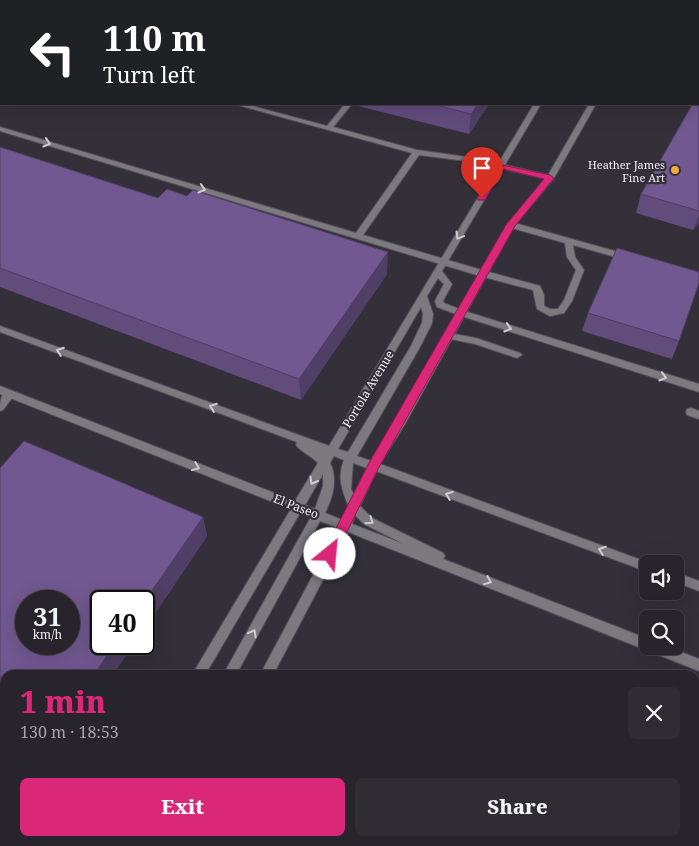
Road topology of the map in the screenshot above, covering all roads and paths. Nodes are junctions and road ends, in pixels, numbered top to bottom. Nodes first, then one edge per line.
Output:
1 (242, 105) edge
2 (348, 105) edge
3 (536, 105) edge
4 (591, 105) edge
5 (329, 128) junction
6 (0, 129) edge
7 (417, 152) junction
8 (500, 166) junction
9 (550, 178) junction
10 (511, 225) junction
11 (359, 236) junction
12 (569, 241) junction
13 (634, 259) edge
14 (444, 261) junction
15 (438, 271) junction
16 (483, 274) junction
17 (423, 296) junction
18 (461, 313) junction
19 (0, 329) edge
20 (448, 336) junction
21 (517, 355) dead end
22 (699, 388) edge
23 (5, 392) edge
24 (0, 407) edge
25 (242, 418) junction
26 (331, 451) junction
27 (351, 458) junction
28 (324, 464) junction
29 (373, 466) junction
30 (298, 507) junction
31 (354, 507) junction
32 (318, 515) junction
33 (345, 526) junction
34 (639, 564) edge
35 (470, 574) junction
36 (684, 580) edge
37 (699, 584) edge
38 (639, 641) edge
39 (674, 655) edge
40 (699, 665) edge
41 (201, 670) edge
42 (232, 670) edge
43 (269, 670) edge

1 - 5 street
2 - 5 street
3 - 8 street, Portola Avenue
4 - 9 street
5 - 7 street
6 -> 11 street
7 - 8 street
7 - 11 street
8 - 9 street
8 -> 14 street, Portola Avenue
9 - 10 street
10 - 12 street
10 - 16 street
11 - 14 street
12 - 13 street
12 - 16 street
14 - 15 street, Portola Avenue
14 - 16 street
15 - 17 street, Portola Avenue
15 - 18 street
16 - 18 street
17 - 26 street, Portola Avenue
17 - 27 street
18 - 20 street
18 -> 22 street
25 -> 19 street
20 - 21 street
20 - 29 street
23 - 24 street
23 -> 30 street, El Paseo
25 - 26 street
25 - 28 street
26 - 27 street
26 - 28 street, Portola Avenue
27 - 29 street
27 - 31 street
28 -> 30 street, Portola Avenue
28 - 32 street
29 - 31 street
34 -> 29 street
30 - 32 street, El Paseo
30 - 41 street, Portola Avenue
31 - 33 street
31 -> 35 street
32 - 33 street, El Paseo
42 -> 32 street
33 - 35 street, El Paseo
33 - 43 street
35 -> 38 street, El Paseo
36 - 37 street
39 - 40 street

